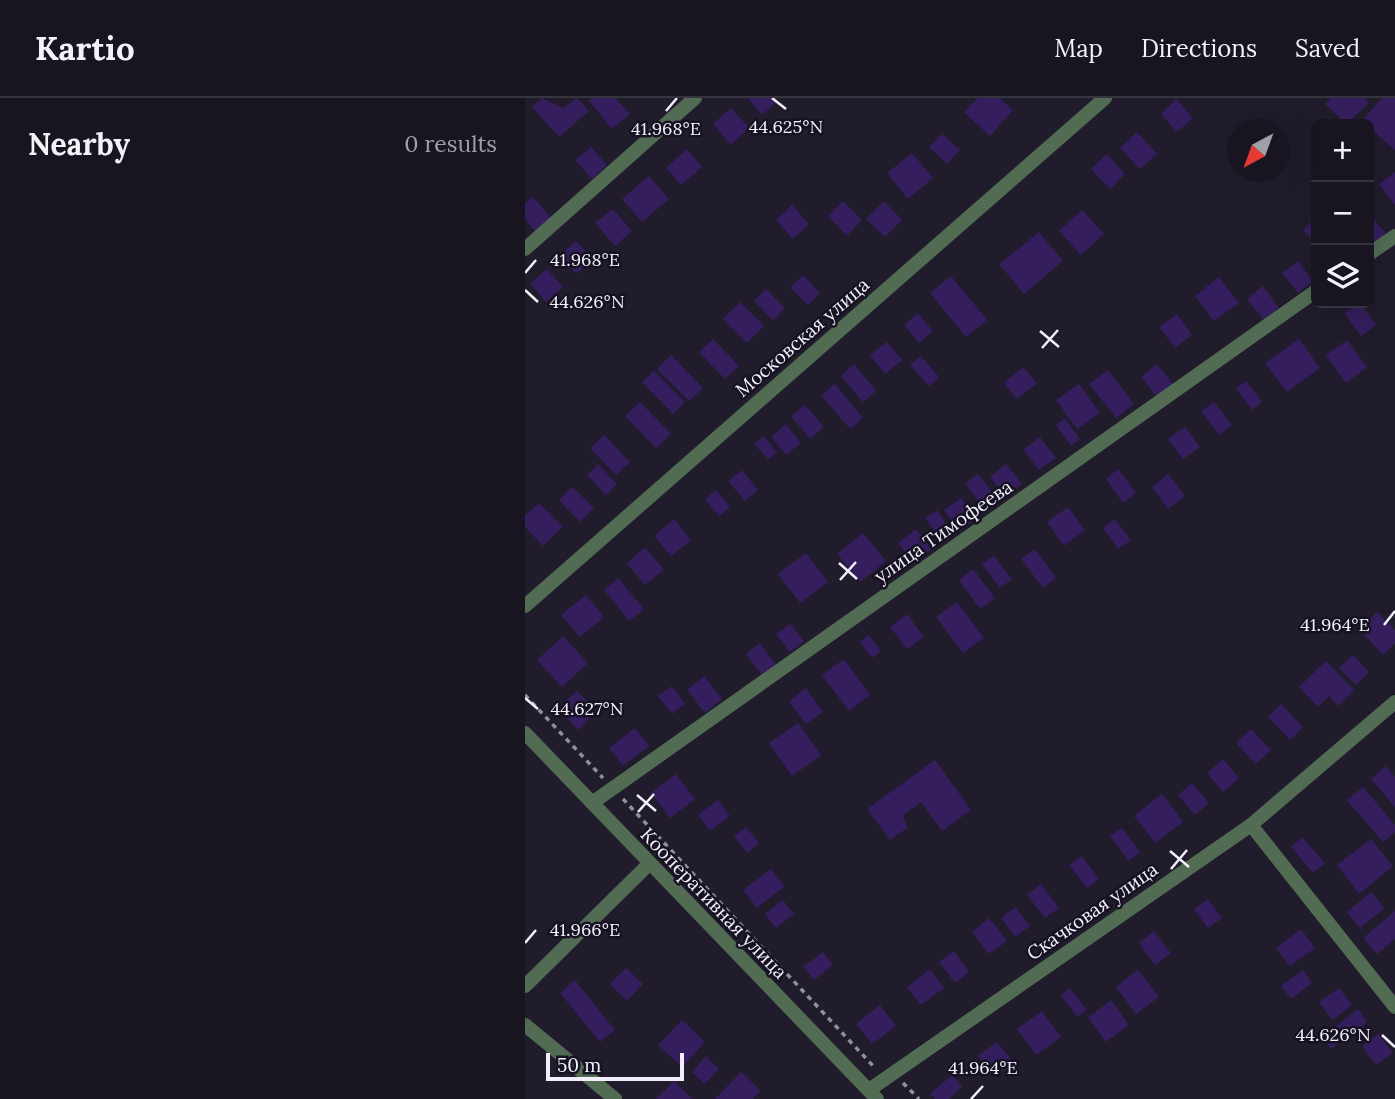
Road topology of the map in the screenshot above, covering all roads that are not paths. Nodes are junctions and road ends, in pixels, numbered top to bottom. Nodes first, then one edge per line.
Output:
1 (695, 98) edge
2 (1105, 98) edge
3 (1395, 236) edge
4 (525, 249) edge
5 (1374, 251) edge
6 (1311, 295) edge
7 (525, 606) edge
8 (1395, 702) edge
9 (525, 733) edge
10 (592, 803) junction
11 (1251, 825) junction
12 (649, 863) junction
13 (525, 986) edge
14 (1395, 1007) edge
15 (525, 1024) edge
16 (873, 1095) edge
17 (615, 1099) edge

1 - 4 street
2 - 7 street, Московская улица
3 - 5 street
6 - 10 street, улица Тимофеева
8 - 11 street, Скачковая улица
9 - 10 street, Кооперативная улица
10 - 12 street, Кооперативная улица
11 - 14 street
11 - 16 street, Скачковая улица
12 - 13 street
12 - 16 street, Кооперативная улица
15 - 17 street

